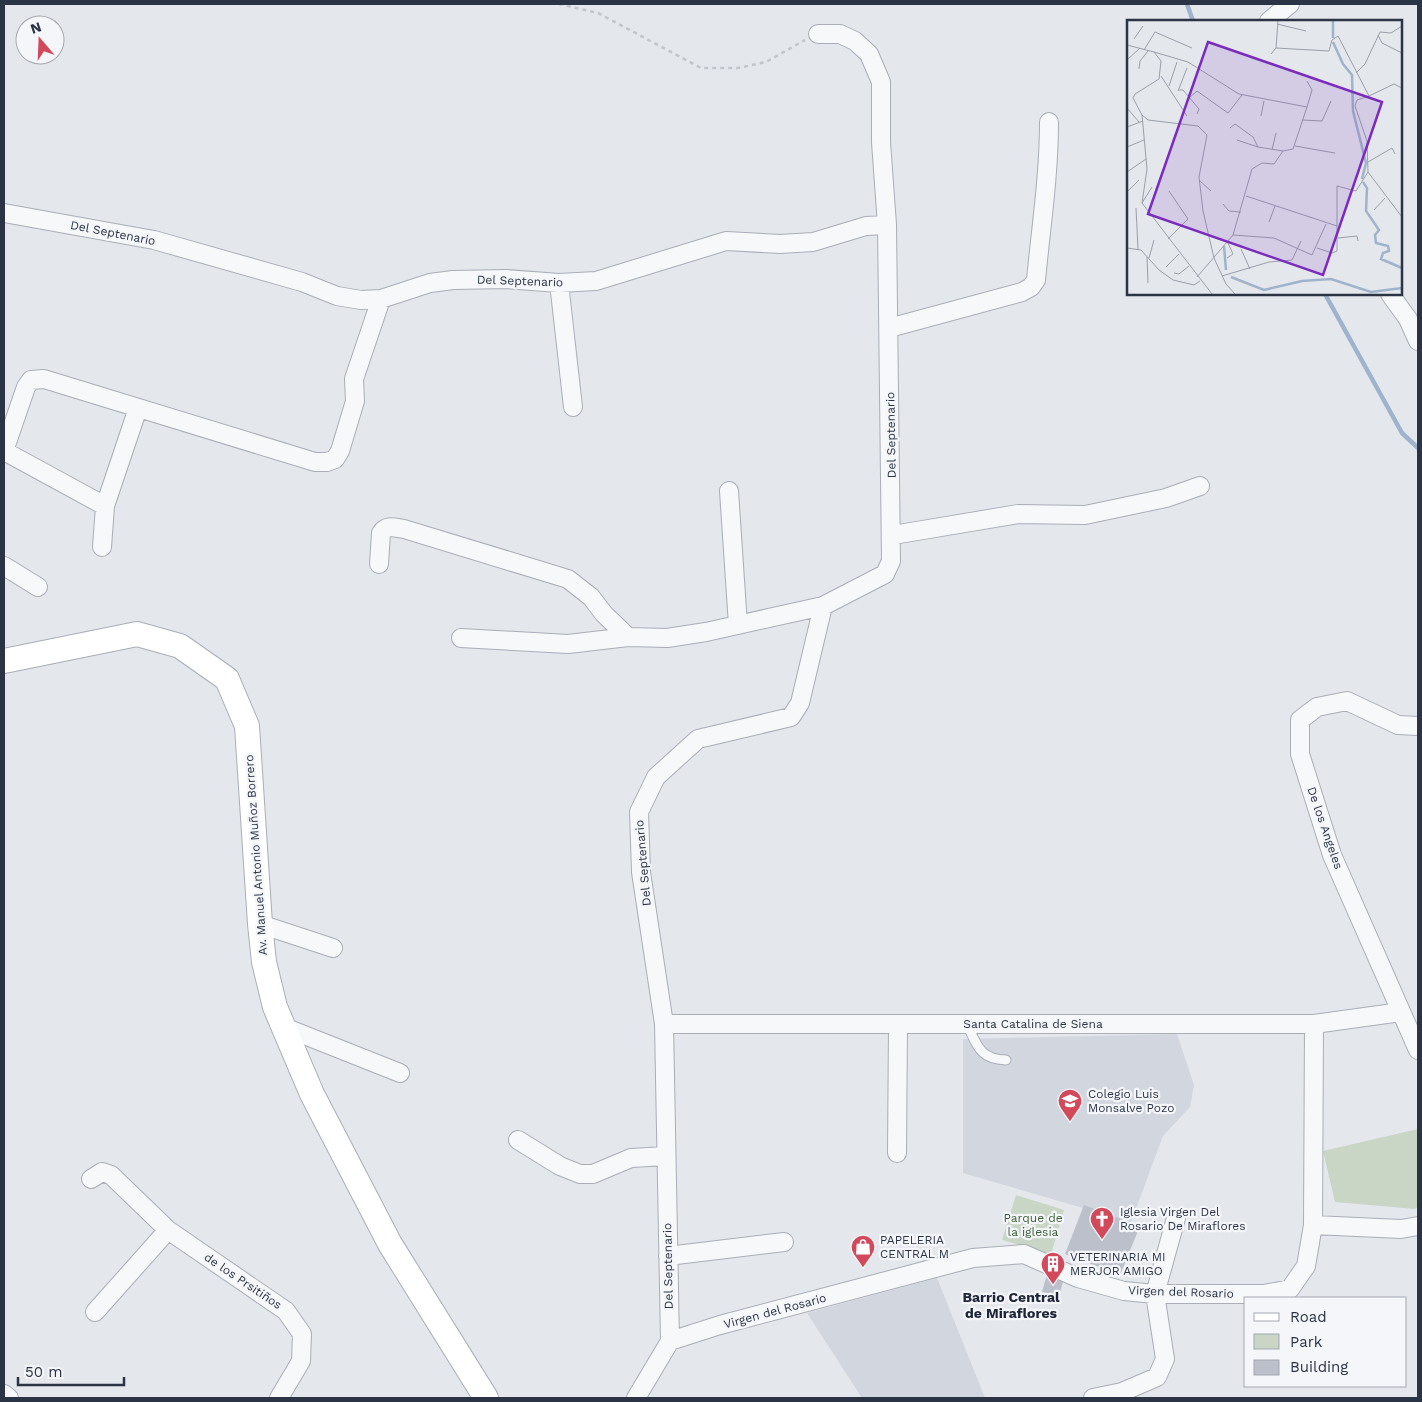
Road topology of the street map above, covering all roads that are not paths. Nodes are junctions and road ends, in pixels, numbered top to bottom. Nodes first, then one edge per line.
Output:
1 (1290, 4) edge
2 (1270, 20) edge
3 (818, 34) road end
4 (1049, 122) dead end
5 (4, 213) edge
6 (888, 225) junction
7 (559, 284) junction
8 (1391, 295) edge
9 (381, 299) junction
10 (889, 328) junction
11 (1418, 341) edge
12 (573, 407) dead end
13 (138, 408) junction
14 (4, 451) edge
15 (1200, 486) dead end
16 (729, 491) dead end
17 (105, 506) junction
18 (893, 535) junction
19 (102, 547) dead end
20 (379, 564) dead end
21 (4, 566) edge
22 (38, 587) dead end
23 (823, 606) junction
24 (738, 625) junction
25 (628, 637) junction
26 (461, 638) dead end
27 (4, 661) edge
28 (1418, 726) edge
29 (260, 924) junction
30 (334, 948) dead end
31 (1402, 1012) junction
32 (664, 1024) junction
33 (967, 1024) junction
34 (1314, 1024) junction
35 (898, 1025) junction
36 (284, 1027) junction
37 (1418, 1050) edge
38 (1006, 1060) dead end
39 (400, 1073) dead end
40 (518, 1140) dead end
41 (897, 1153) dead end
42 (666, 1156) junction
43 (91, 1179) dead end
44 (1176, 1218) dead end
45 (1313, 1225) junction
46 (1418, 1226) edge
47 (168, 1230) junction
48 (784, 1242) dead end
49 (668, 1256) junction
50 (1155, 1294) junction
51 (95, 1312) dead end
52 (670, 1341) junction
53 (4, 1394) edge
54 (9, 1398) edge
55 (279, 1398) edge
56 (486, 1398) edge
57 (636, 1398) edge
58 (1093, 1398) edge

1 - 2 street
3 - 6 street
4 - 10 street
5 - 9 street, Del Septenario
6 - 7 street, Del Septenario
6 - 10 street, Del Septenario
7 - 9 street, Del Septenario
7 - 12 street
8 - 11 street
9 - 13 street
10 - 18 street, Del Septenario
13 - 14 street
13 - 17 street
14 - 17 street
15 - 18 street
16 - 24 street
17 - 19 street
18 - 23 street, Del Septenario
20 - 25 street
21 - 22 street
23 - 24 street
23 - 32 street, Del Septenario
24 - 25 street
25 - 26 street
27 - 29 street, Av. Manuel Antonio Muñoz Borrero
28 - 31 street, De los Angeles
29 - 30 street
29 - 36 street, Av. Manuel Antonio Muñoz Borrero
31 - 34 street, Santa Catalina de Siena
31 - 37 street, De los Angeles
32 - 35 street, Santa Catalina de Siena
32 - 42 street, Del Septenario
33 - 34 street, Santa Catalina de Siena
33 - 35 street, Santa Catalina de Siena
33 - 38 lane
34 - 45 street, Virgen del Rosario
35 - 41 street
36 - 39 street
36 - 56 street, Av. Manuel Antonio Muñoz Borrero
40 - 42 street
42 - 49 street, Del Septenario
43 - 47 street, de los Prsitiños
44 - 50 street
45 - 46 street
45 - 50 street, Virgen del Rosario
47 - 51 street
47 - 55 street, de los Prsitiños
48 - 49 street
49 - 52 street, Del Septenario
50 - 52 street, Virgen del Rosario
50 - 58 street
52 - 57 street
53 - 54 street

